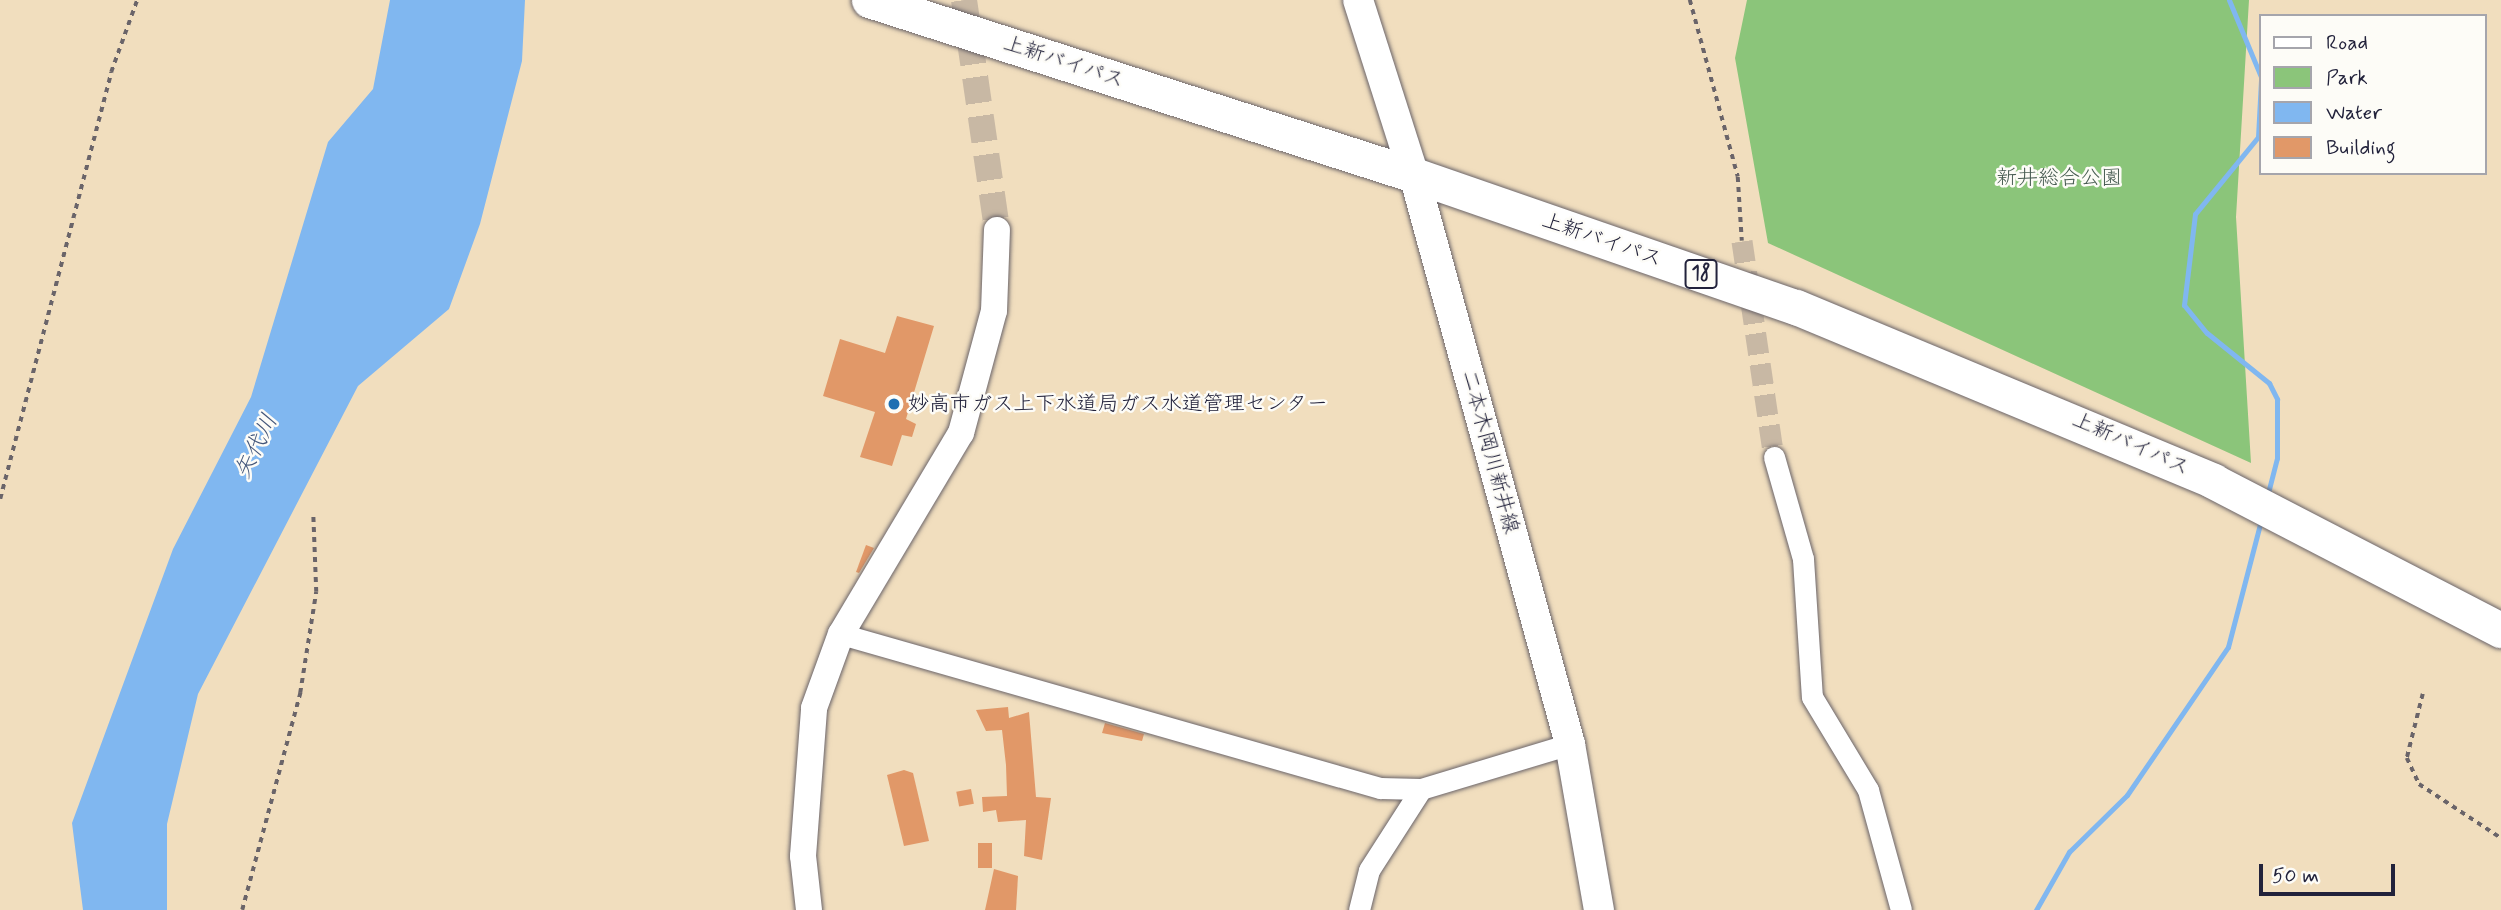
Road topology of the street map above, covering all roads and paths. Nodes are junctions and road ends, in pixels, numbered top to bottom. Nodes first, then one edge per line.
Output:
1 (137, 0) edge
2 (869, 0) edge
3 (1358, 0) edge
4 (1690, 0) edge
5 (1414, 175) junction
6 (997, 230) tunnel mouth
7 (1742, 241) tunnel mouth
8 (1773, 457) tunnel mouth
9 (0, 499) edge
10 (313, 513) dead end
11 (2501, 631) edge
12 (841, 634) junction
13 (2423, 694) dead end
14 (1570, 744) junction
15 (1421, 789) junction
16 (2501, 838) edge
17 (242, 910) edge
18 (808, 910) edge
19 (1359, 910) edge
20 (1599, 910) edge
21 (1901, 910) edge

1 - 9 path
2 - 5 highway, 上新バイパス / 18
3 - 5 main road, 二本木岡川新井線
4 - 7 path
5 - 11 highway, 上新バイパス / 18
5 - 14 main road, 二本木岡川新井線
6 - 12 street
8 - 21 street
10 - 17 path
12 - 15 street
12 - 18 street
13 - 16 path
14 - 15 street
14 - 20 main road, 二本木岡川新井線
15 - 19 street

